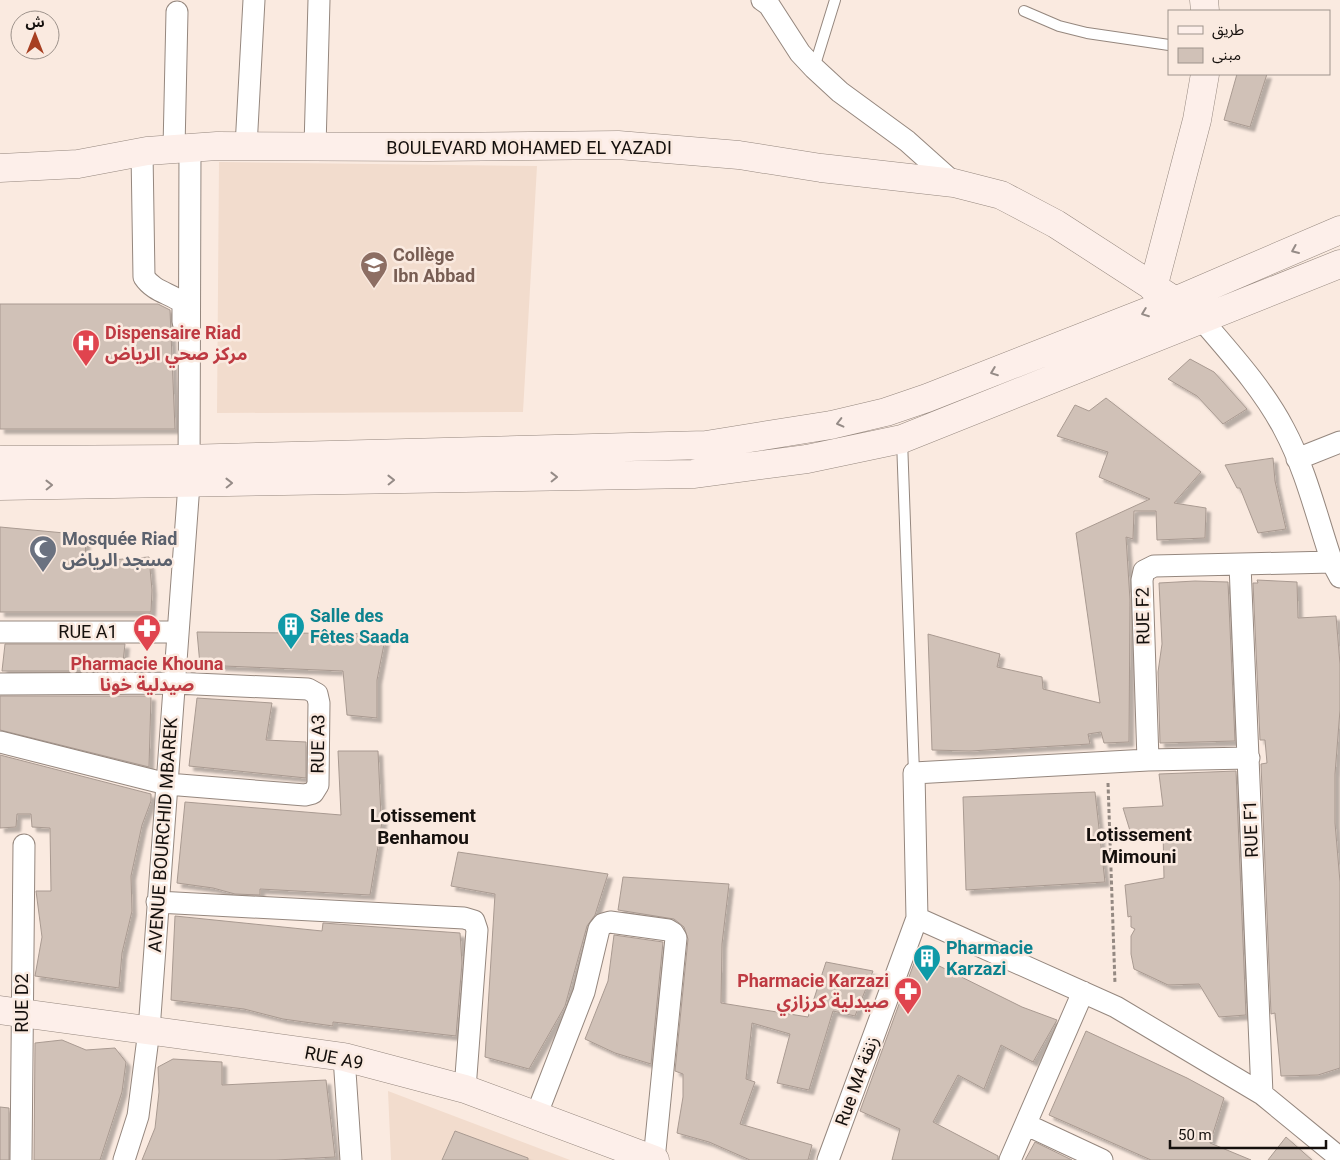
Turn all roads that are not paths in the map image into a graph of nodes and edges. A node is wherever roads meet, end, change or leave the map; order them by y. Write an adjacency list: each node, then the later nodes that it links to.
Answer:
1 (254, 0): 10 (street)
2 (319, 0): 11 (street)
3 (762, 0): 8 (street)
4 (835, 0): 8 (lane)
5 (1024, 11): 7 (lane)
6 (177, 12): 12 (street, AVENUE BOURCHID MBAREK)
7 (1168, 44)
8 (814, 68): 15 (street)
9 (1205, 75): 18 (main road)
10 (246, 147): 11 (main road, BOULEVARD MOHAMED EL YAZADI); 12 (main road, BOULEVARD MOHAMED EL YAZADI)
11 (315, 147): 15 (main road, BOULEVARD MOHAMED EL YAZADI)
12 (182, 148): 13 (main road, BOULEVARD MOHAMED EL YAZADI); 25 (street, AVENUE BOURCHID MBAREK)
13 (142, 152): 14 (main road, BOULEVARD MOHAMED EL YAZADI); 25 (street)
14 (0, 168)
15 (954, 183): 18 (main road, BOULEVARD MOHAMED EL YAZADI)
16 (1340, 230): 19 (main road, one-way to 19)
17 (1340, 264): 20 (main road)
18 (1153, 288): 19 (main road, BOULEVARD MOHAMED EL YAZADI)
19 (1177, 300): 20 (main road, BOULEVARD MOHAMED EL YAZADI); 25 (main road, one-way to 25)
20 (1202, 320): 21 (main road); 23 (street)
21 (902, 439): 25 (main road, one-way to 21); 36 (lane)
22 (1340, 442): 23 (street)
23 (1297, 459): 28 (street)
24 (0, 460): 25 (main road)
25 (187, 467): 26 (main road, one-way to 25); 30 (street, AVENUE BOURCHID MBAREK)
26 (0, 486)
27 (1240, 565): 28 (street, RUE F2); 34 (street, RUE F1); 35 (street, RUE F2)
28 (1336, 569)
29 (0, 632): 30 (street, RUE A1)
30 (177, 632): 31 (street, AVENUE BOURCHID MBAREK)
31 (174, 683): 32 (street, RUE A3); 37 (street, AVENUE BOURCHID MBAREK); 37 (street, RUE A3)
32 (0, 684)
33 (0, 742): 37 (street, RUE A3)
34 (1248, 758): 35 (street); 46 (street, RUE F1)
35 (1148, 760): 36 (street)
36 (914, 773): 40 (street)
37 (167, 784): 39 (street, AVENUE BOURCHID MBAREK)
38 (24, 845): 42 (street, RUE D2)
39 (157, 902): 43 (street, AVENUE BOURCHID MBAREK); 45 (street)
40 (917, 918): 41 (street); 54 (street, Rue M4 زنقة)
41 (1083, 992): 46 (street); 48 (street)
42 (11, 1012): 43 (main road, RUE A9); 50 (street, RUE D2)
43 (149, 1030): 44 (main road, RUE A9); 51 (street, AVENUE BOURCHID MBAREK)
44 (344, 1057): 45 (main road, RUE A9); 52 (street)
45 (464, 1090): 47 (main road, RUE A9)
46 (1262, 1094): 49 (street)
47 (536, 1116): 53 (main road, RUE A9); 53 (street)
48 (1026, 1125): 55 (street); 56 (street)
49 (1340, 1158)
50 (21, 1160)
51 (124, 1160)
52 (352, 1160)
53 (654, 1160)
54 (828, 1160)
55 (1010, 1160)
56 (1102, 1160)

